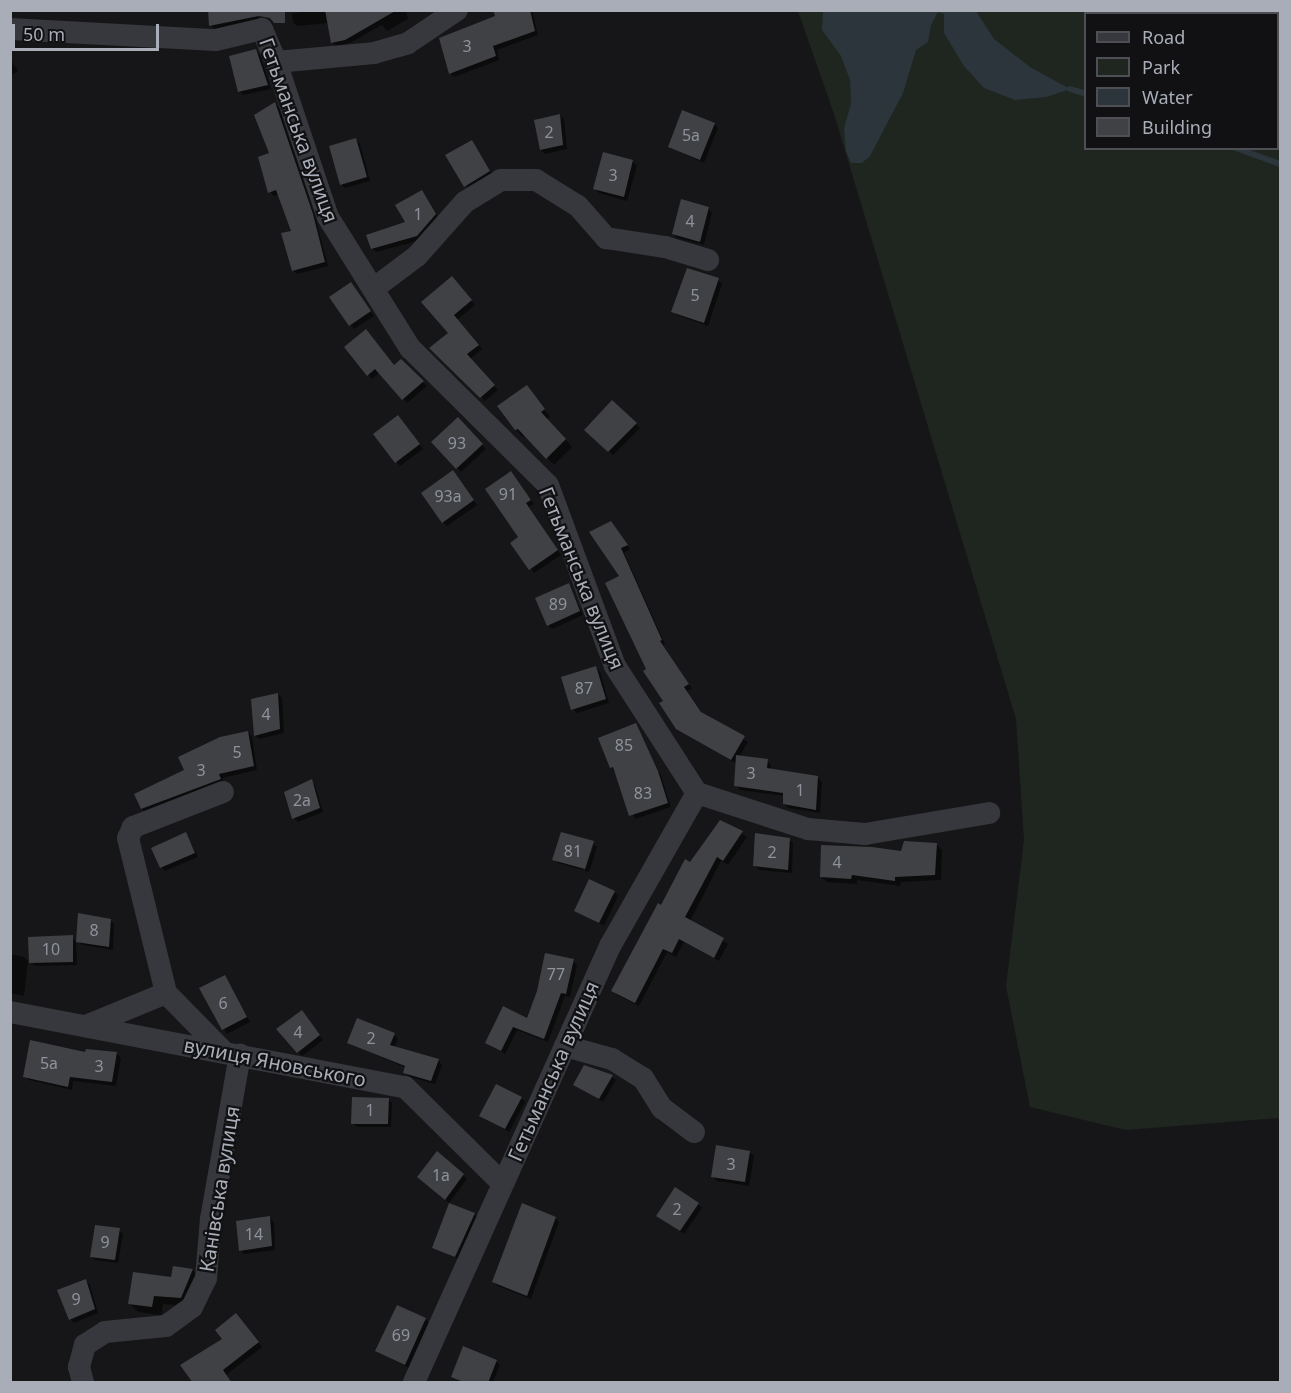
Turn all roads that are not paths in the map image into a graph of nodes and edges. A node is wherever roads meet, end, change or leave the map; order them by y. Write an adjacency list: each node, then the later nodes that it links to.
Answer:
1 (457, 10): 4 (street)
2 (261, 20): 3 (street, Гетьманська вулиця); 4 (street, Гетьманська вулиця)
3 (10, 29)
4 (276, 62): 6 (street, Гетьманська вулиця)
5 (708, 260): 6 (street)
6 (373, 289): 8 (street, Гетьманська вулиця)
7 (223, 792): 10 (street)
8 (697, 793): 9 (street); 13 (street, Гетьманська вулиця)
9 (989, 813)
10 (166, 993): 12 (street); 14 (street)
11 (10, 1012): 12 (street, вулиця Яновського)
12 (86, 1026): 14 (street, вулиця Яновського)
13 (565, 1046): 15 (street); 16 (street, Гетьманська вулиця)
14 (232, 1054): 16 (street, вулиця Яновського); 17 (street, Канівська вулиця)
15 (694, 1132)
16 (502, 1184): 18 (street, Гетьманська вулиця)
17 (83, 1383)
18 (414, 1383)

